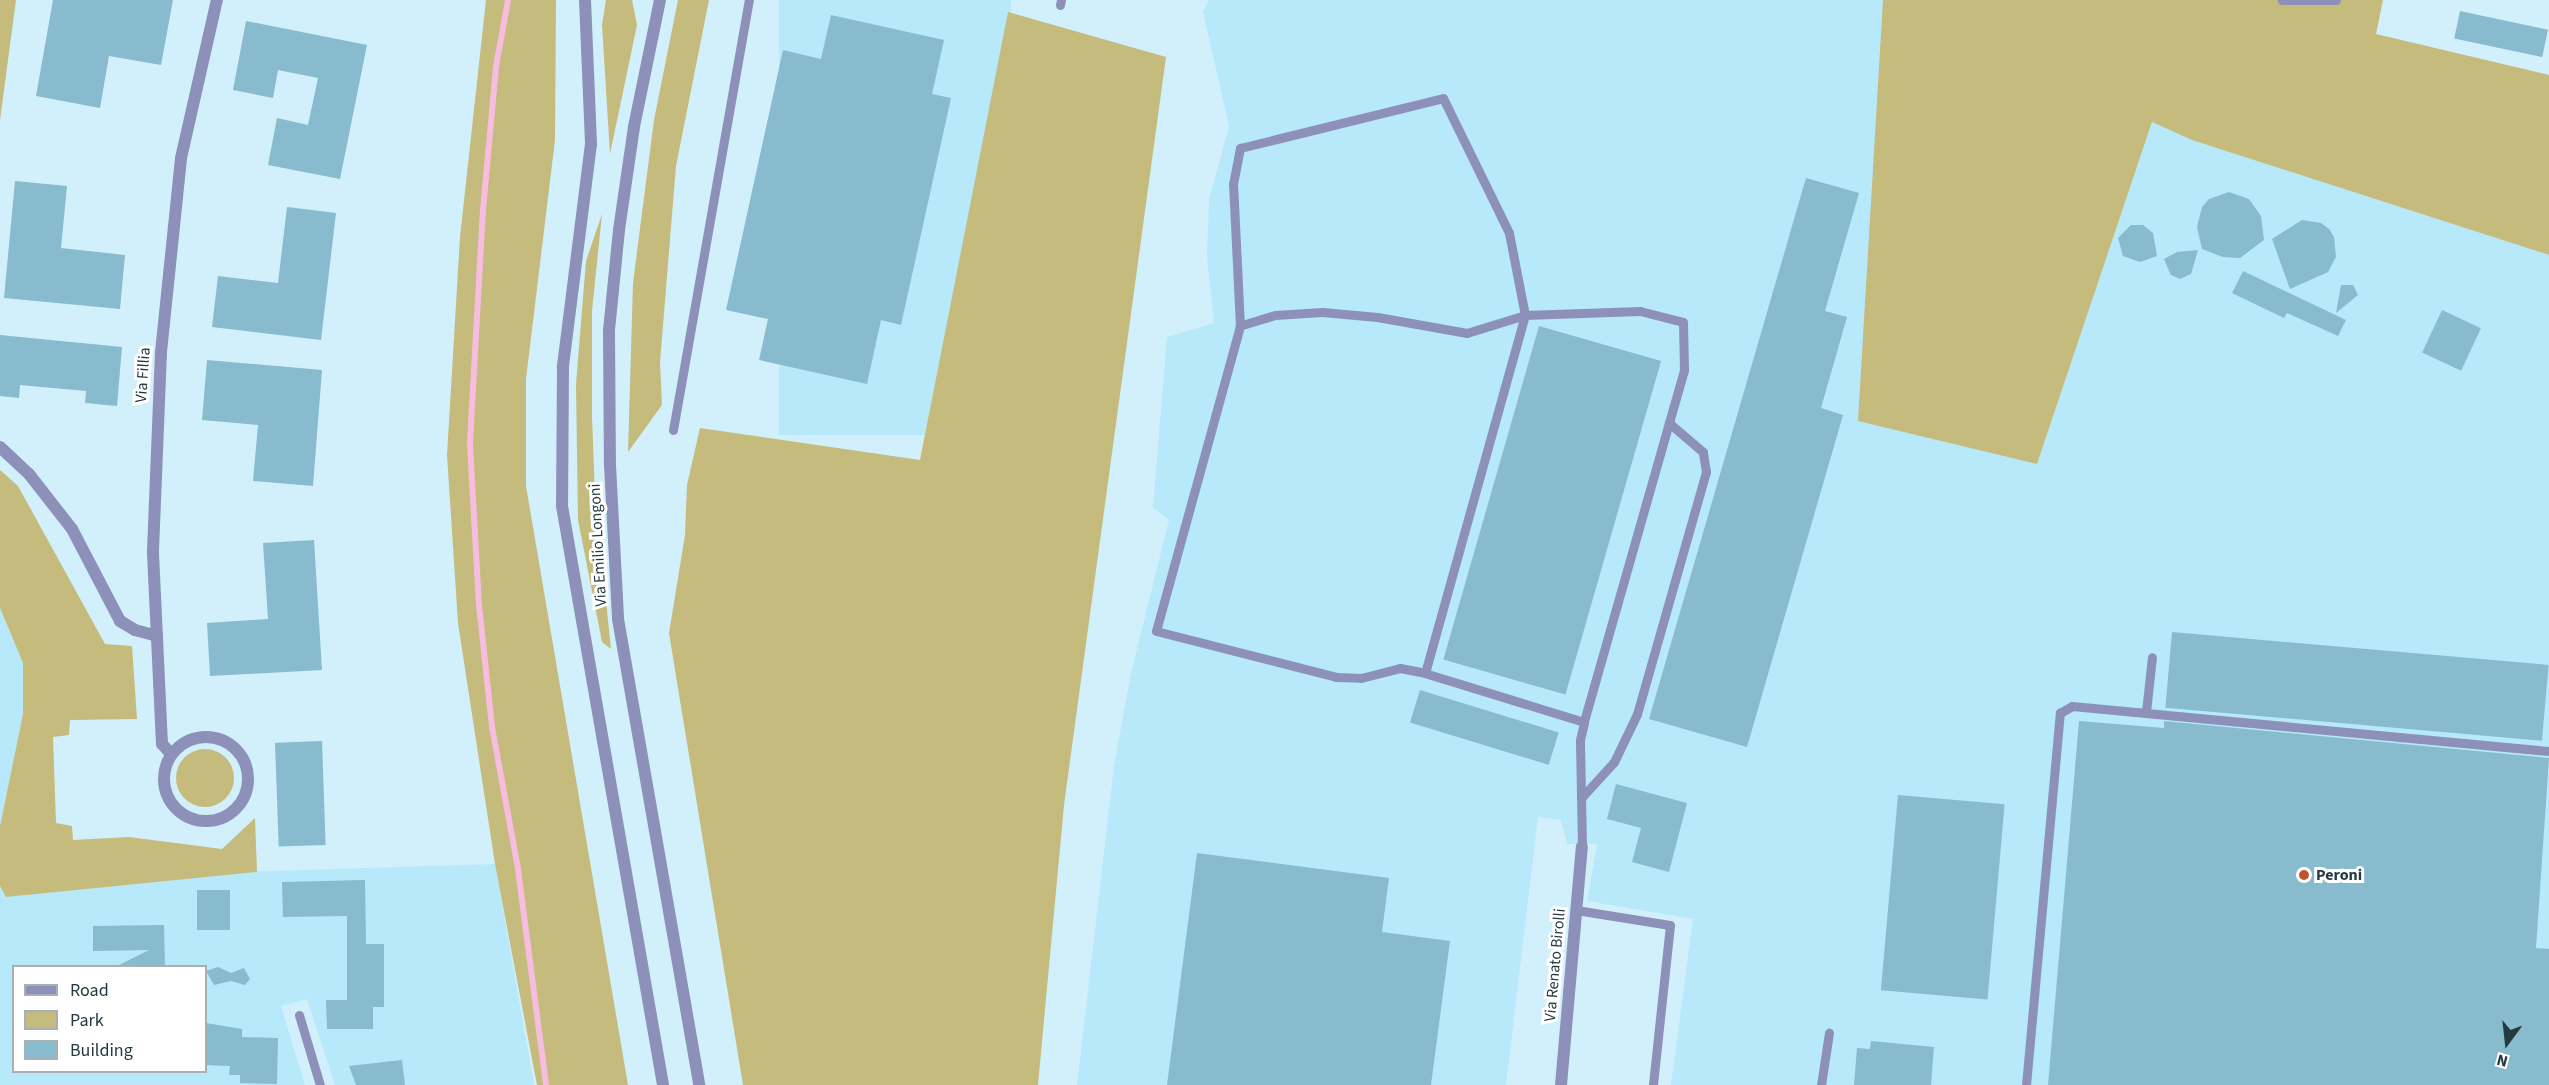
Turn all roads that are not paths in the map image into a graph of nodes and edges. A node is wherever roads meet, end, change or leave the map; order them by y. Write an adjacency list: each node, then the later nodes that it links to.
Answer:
1 (217, 0): 12 (street, Via Fillia)
2 (585, 0): 25 (street, Via Emilio Longoni)
3 (660, 0): 26 (street, Via Emilio Longoni)
4 (749, 0): 10 (lane)
5 (2282, 0): 6 (lane)
6 (2336, 0)
7 (1525, 315): 8 (lane); 8 (lane); 9 (lane); 14 (lane)
8 (1240, 326): 14 (lane)
9 (1669, 423): 16 (lane); 19 (lane)
10 (673, 430)
11 (0, 447): 12 (street)
12 (157, 636): 18 (street, Via Fillia)
13 (2152, 657): 15 (lane)
14 (1425, 673): 16 (lane)
15 (2146, 712): 17 (lane); 30 (lane)
16 (1584, 722): 19 (lane)
17 (2549, 751)
18 (171, 754): 18 (street)
19 (1582, 797): 20 (lane)
20 (1582, 847): 21 (street, Via Renato Birolli)
21 (1576, 910): 27 (street, Via Renato Birolli); 28 (lane)
22 (299, 1015): 24 (lane)
23 (1829, 1033): 29 (lane)
24 (320, 1085)
25 (663, 1085)
26 (699, 1085)
27 (1561, 1085)
28 (1653, 1085)
29 (1821, 1085)
30 (2026, 1085)

